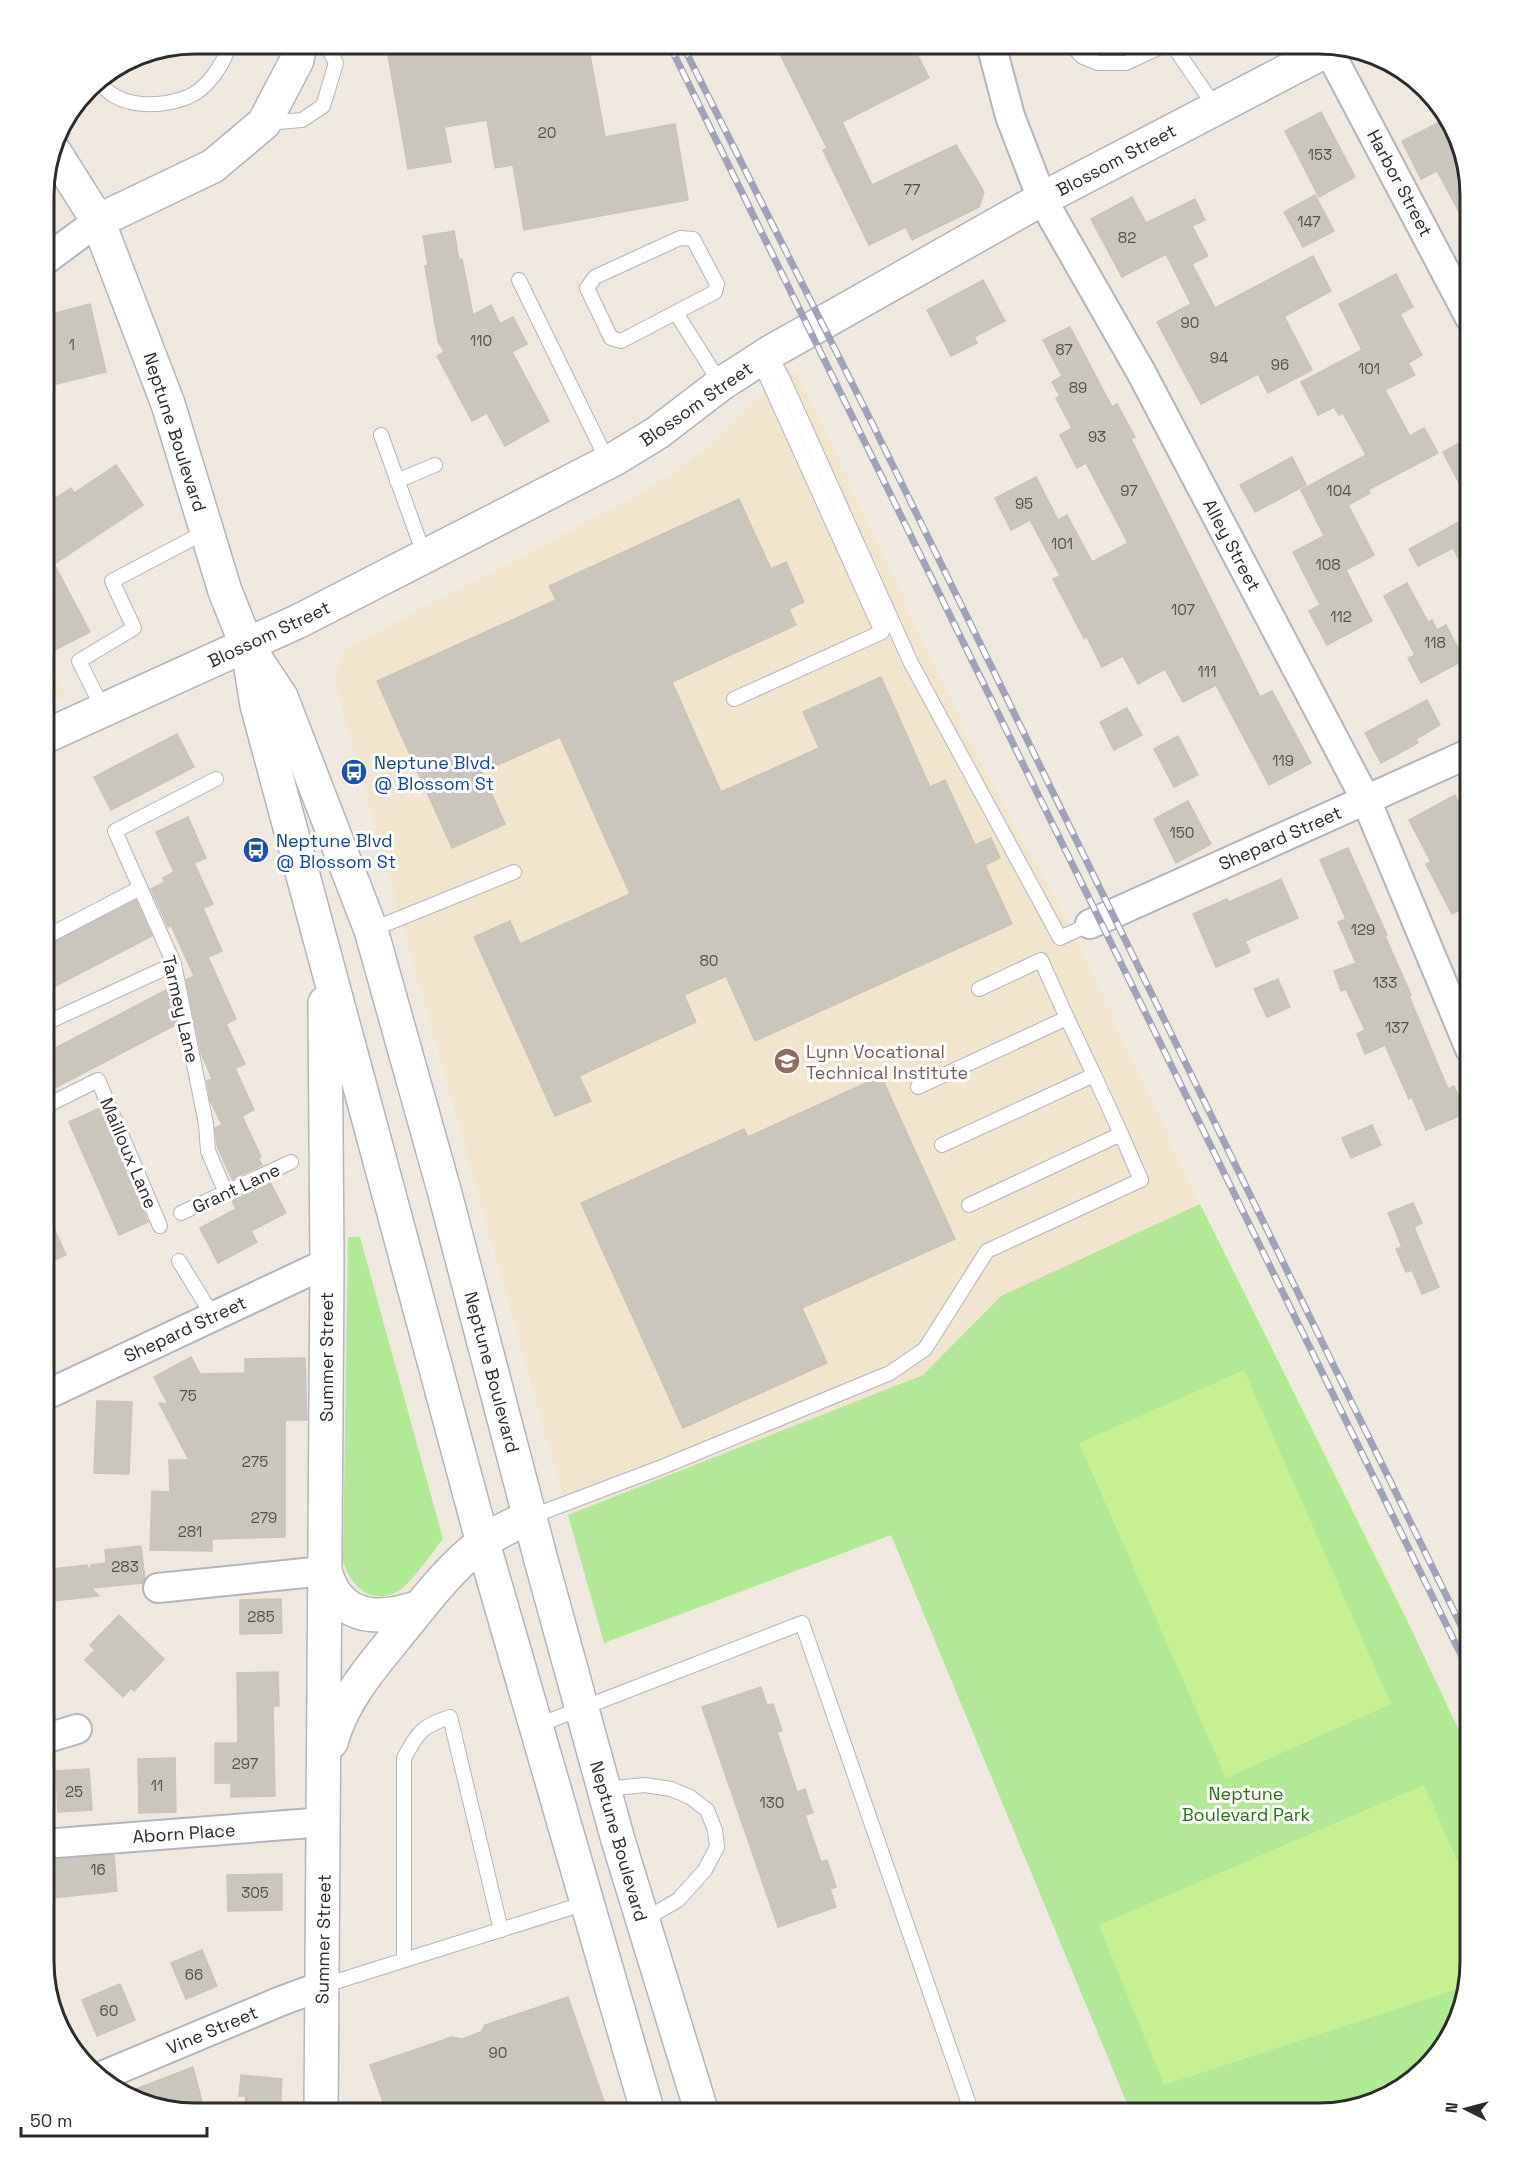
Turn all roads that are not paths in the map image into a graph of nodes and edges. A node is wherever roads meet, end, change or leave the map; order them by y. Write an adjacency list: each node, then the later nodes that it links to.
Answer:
1 (227, 54): 10 (lane)
2 (298, 54): 12 (main road)
3 (331, 54): 12 (lane)
4 (994, 54): 14 (street, Alley Street)
5 (1080, 54): 6 (lane)
6 (1145, 54)
7 (1179, 54): 11 (lane)
8 (1318, 54): 11 (main road, Blossom Street)
9 (1335, 55): 18 (street, Harbor Street)
10 (104, 88)
11 (1216, 108): 14 (main road, Blossom Street)
12 (264, 123): 15 (main road)
13 (59, 159): 15 (main road, Neptune Boulevard)
14 (1042, 199): 20 (main road, Blossom Street); 34 (street, Alley Street)
15 (98, 221): 16 (street); 26 (main road, Neptune Boulevard)
16 (54, 254)
17 (519, 279): 23 (lane)
18 (1460, 299)
19 (676, 313): 19 (lane); 21 (lane)
20 (764, 356): 21 (main road, Blossom Street); 29 (lane); 37 (lane)
21 (721, 384): 23 (main road, Blossom Street)
22 (381, 435): 25 (lane)
23 (608, 462): 27 (main road, Blossom Street)
24 (435, 465): 25 (lane)
25 (397, 481): 27 (lane)
26 (207, 531): 28 (main road, Neptune Boulevard); 30 (lane)
27 (425, 556): 28 (main road, Blossom Street)
28 (247, 646): 30 (main road, Blossom Street); 38 (main road, Neptune Boulevard); 40 (main road, Neptune Boulevard)
29 (734, 699)
30 (104, 709): 31 (main road, Blossom Street)
31 (54, 727)
32 (1460, 758): 34 (street, Shepard Street)
33 (216, 779): 36 (lane, Tarmey Lane)
34 (1366, 800): 37 (street, Shepard Street); 45 (street, Alley Street)
35 (514, 872): 38 (lane)
36 (140, 888): 39 (lane); 41 (lane, Tarmey Lane)
37 (1090, 924)
38 (371, 930): 60 (main road, Neptune Boulevard)
39 (54, 933)
40 (324, 950): 57 (main road, Summer Street); 61 (main road, Neptune Boulevard)
41 (174, 964): 44 (lane); 52 (lane, Tarmey Lane)
42 (979, 989): 43 (lane)
43 (1067, 1018): 46 (lane); 47 (lane)
44 (54, 1019)
45 (1460, 1024)
46 (1094, 1075): 49 (lane); 50 (lane)
47 (918, 1087)
48 (54, 1098): 55 (lane, Mailloux Lane)
49 (1120, 1134): 53 (lane); 60 (lane)
50 (942, 1145)
51 (291, 1162): 52 (lane, Grant Lane)
52 (226, 1193): 54 (lane, Grant Lane)
53 (969, 1205)
54 (181, 1213)
55 (160, 1226)
56 (179, 1261): 58 (lane)
57 (327, 1263): 58 (street, Shepard Street); 62 (main road, Summer Street)
58 (213, 1316): 59 (street, Shepard Street)
59 (54, 1391)
60 (530, 1517): 61 (main road, Summer Street); 65 (main road, Neptune Boulevard)
61 (483, 1542): 64 (main road, Summer Street); 66 (main road, Neptune Boulevard)
62 (324, 1571): 63 (street); 64 (main road); 69 (main road, Summer Street)
63 (158, 1588)
64 (420, 1607): 69 (main road, Summer Street)
65 (582, 1708): 66 (lane); 70 (main road, Neptune Boulevard); 82 (lane)
66 (536, 1726): 73 (main road, Neptune Boulevard)
67 (77, 1729): 68 (street)
68 (54, 1736)
69 (325, 1764): 71 (main road, Summer Street)
70 (605, 1790): 74 (main road, Neptune Boulevard); 74 (lane)
71 (324, 1822): 72 (street, Aborn Place); 77 (main road, Summer Street)
72 (54, 1843)
73 (586, 1903): 75 (lane); 80 (main road, Neptune Boulevard)
74 (642, 1921): 81 (main road, Neptune Boulevard)
75 (501, 1930): 76 (lane); 76 (lane)
76 (404, 1960): 77 (lane)
77 (322, 1986): 78 (street, Vine Street); 79 (main road, Summer Street)
78 (109, 2073)
79 (321, 2103)
80 (645, 2103)
81 (699, 2103)
82 (969, 2103)

